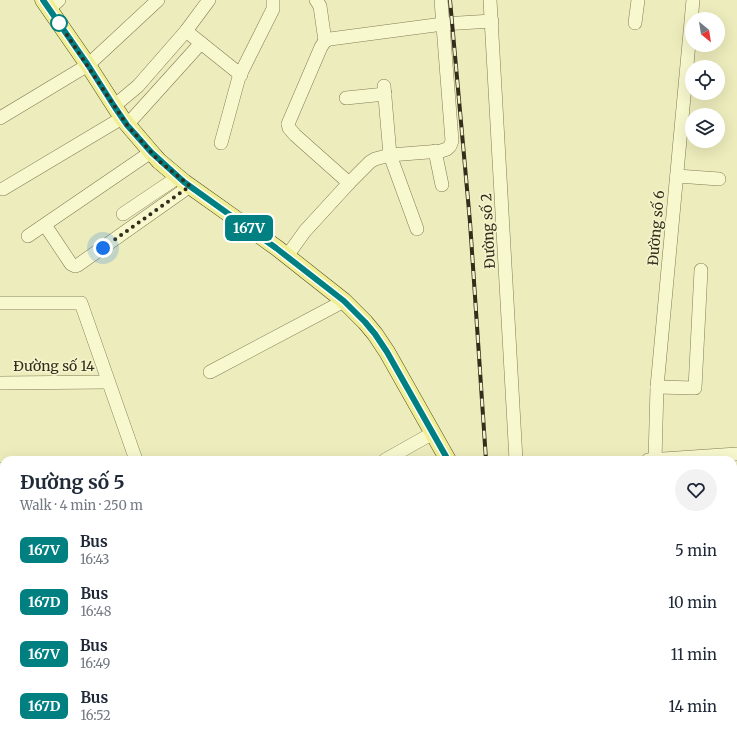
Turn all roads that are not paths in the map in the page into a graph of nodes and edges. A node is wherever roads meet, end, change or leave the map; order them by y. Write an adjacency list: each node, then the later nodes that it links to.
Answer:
1 (158, 0): 16 (street)
2 (209, 0): 13 (street)
3 (273, 0): 17 (street)
4 (316, 0): 14 (street)
5 (441, 0): 12 (street)
6 (490, 0): 10 (street, Đường số 2)
7 (638, 0): 11 (street)
8 (693, 0): 25 (street, Đường số 6)
9 (51, 3): 16 (main road)
10 (492, 21): 12 (street); 47 (street, Đường số 2)
11 (635, 23)
12 (443, 24): 14 (street); 22 (street)
13 (186, 31): 15 (street); 19 (street)
14 (325, 42): 28 (street)
15 (201, 43): 17 (street); 19 (street)
16 (88, 65): 19 (main road); 20 (street)
17 (241, 75): 21 (street)
18 (346, 98): 24 (street)
19 (121, 116): 23 (main road); 30 (street)
20 (0, 118)
21 (221, 143)
22 (434, 151): 24 (street); 29 (street)
23 (151, 152): 27 (main road); 32 (street)
24 (390, 155): 28 (street); 33 (street)
25 (677, 176): 26 (street); 42 (street, Đường số 6)
26 (719, 179)
27 (184, 182): 31 (street); 32 (street); 35 (main road)
28 (349, 183): 35 (street)
29 (442, 185)
30 (3, 189)
31 (123, 214)
32 (45, 225): 34 (street)
33 (417, 229)
34 (28, 236)
35 (287, 256): 37 (main road)
36 (700, 270): 42 (street)
37 (344, 301): 39 (street); 43 (main road)
38 (0, 303): 40 (street)
39 (210, 372)
40 (108, 382): 41 (street, Đường số 14); 44 (street)
41 (0, 383)
42 (657, 387): 48 (street, Đường số 6)
43 (433, 433): 45 (street); 46 (main road)
44 (135, 456)
45 (393, 456)
46 (446, 456)
47 (516, 456)
48 (655, 456)

